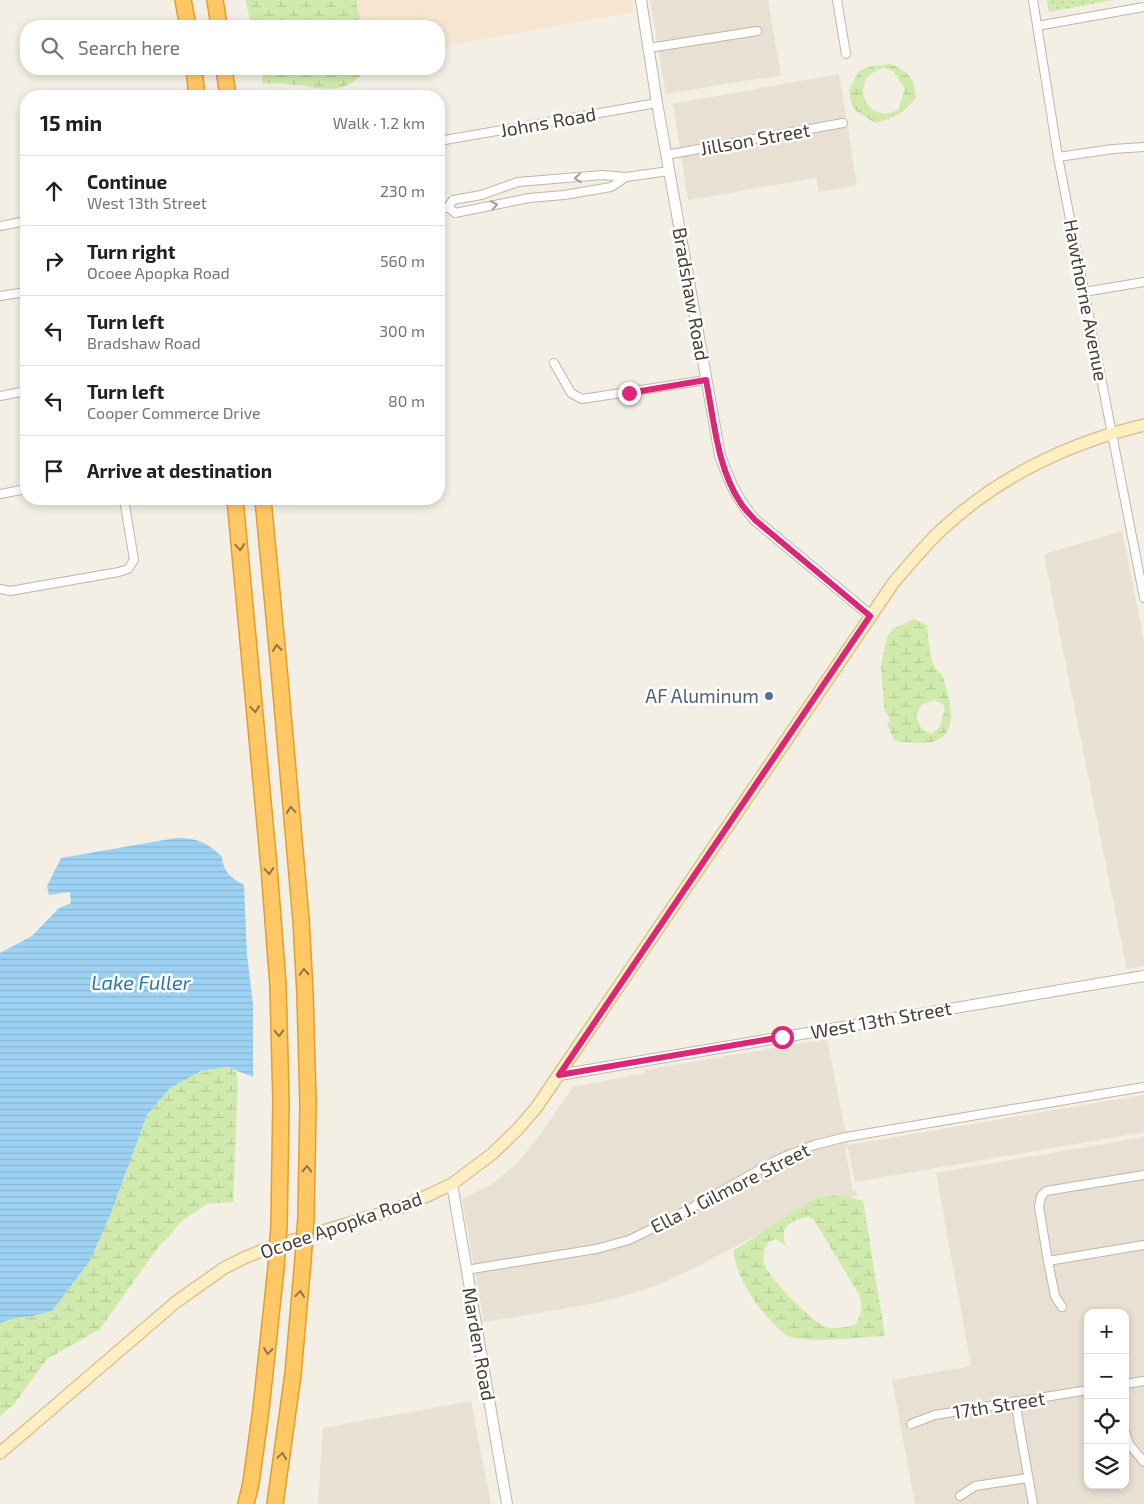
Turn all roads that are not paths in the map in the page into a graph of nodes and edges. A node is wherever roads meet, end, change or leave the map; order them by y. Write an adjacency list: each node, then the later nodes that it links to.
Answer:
1 (183, 0): 7 (highway)
2 (215, 0): 8 (highway)
3 (641, 0): 11 (street, Bradshaw Road)
4 (837, 0): 12 (street)
5 (1033, 0): 9 (street, Hawthorne Avenue)
6 (1144, 8): 9 (street)
7 (187, 20)
8 (218, 20)
9 (1037, 26): 22 (street, Hawthorne Avenue)
10 (757, 31): 11 (street)
11 (649, 48): 17 (street, Bradshaw Road)
12 (846, 54)
13 (195, 75): 15 (highway)
14 (225, 75): 16 (highway)
15 (196, 90)
16 (227, 90)
17 (657, 103): 19 (street, Johns Road); 21 (street, Bradshaw Road)
18 (844, 123): 21 (street, Jillson Street)
19 (445, 140)
20 (1144, 147): 22 (street)
21 (666, 155): 23 (street, Bradshaw Road)
22 (1058, 157): 30 (street, Hawthorne Avenue)
23 (669, 171): 24 (street); 34 (street, Bradshaw Road)
24 (626, 177): 25 (street, one-way to 25); 25 (street, one-way to 24)
25 (448, 207): 26 (street)
26 (445, 208)
27 (20, 222): 28 (street)
28 (0, 226)
29 (1144, 282): 30 (street)
30 (1084, 292): 38 (street, Hawthorne Avenue)
31 (20, 293): 32 (street)
32 (0, 296)
33 (554, 363): 34 (street)
34 (706, 380): 47 (street, Bradshaw Road)
35 (20, 392): 36 (street)
36 (0, 396)
37 (1144, 425): 38 (main road, Ocoee Apopka Road)
38 (1111, 433): 44 (street, Hawthorne Avenue); 47 (main road, Ocoee Apopka Road)
39 (20, 490): 40 (street)
40 (0, 494)
41 (125, 505): 45 (street)
42 (236, 505): 67 (highway, one-way to 67, bridge)
43 (263, 505): 68 (highway, one-way to 43, bridge)
44 (1140, 559): 46 (street, Hawthorne Avenue)
45 (0, 589)
46 (1144, 598)
47 (870, 616): 49 (main road, Ocoee Apopka Road)
48 (1144, 976): 49 (street, West 13th Street)
49 (559, 1075): 52 (main road, Ocoee Apopka Road)
50 (1144, 1087): 55 (street, Ella J. Gilmore Street)
51 (1144, 1175): 54 (street)
52 (452, 1184): 55 (street, Marden Road); 63 (main road, Ocoee Apopka Road)
53 (1144, 1245): 54 (street)
54 (1048, 1261): 56 (street)
55 (466, 1270): 69 (street, Marden Road)
56 (1062, 1307)
57 (1144, 1381): 58 (street)
58 (1129, 1383)
59 (1084, 1391): 60 (street, 17th Street)
60 (1016, 1402): 61 (street, 17th Street); 65 (street)
61 (910, 1424)
62 (1129, 1444): 64 (street)
63 (0, 1453)
64 (1144, 1462)
65 (1028, 1478): 66 (street); 70 (street)
66 (960, 1496)
67 (247, 1502)
68 (275, 1504)
69 (507, 1504)
70 (1033, 1504)

